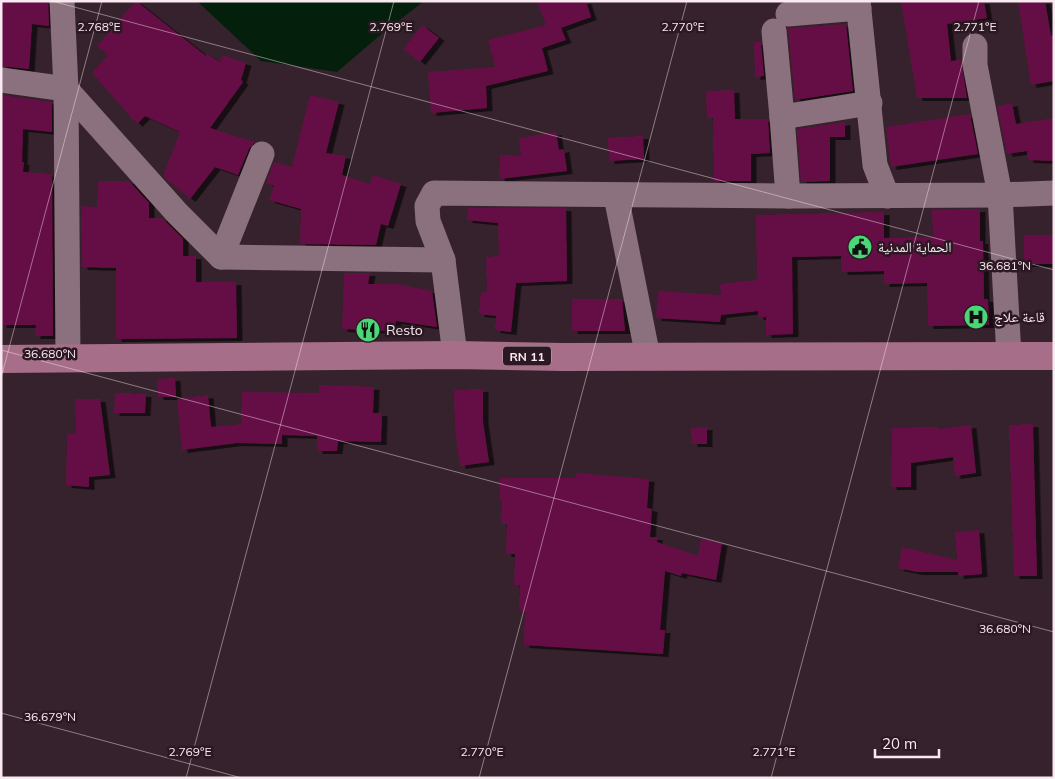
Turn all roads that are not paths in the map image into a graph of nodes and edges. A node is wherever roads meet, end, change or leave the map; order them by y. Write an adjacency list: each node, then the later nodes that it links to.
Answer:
1 (58, 2): 5 (street)
2 (859, 5): 6 (street); 7 (street)
3 (975, 46): 10 (street)
4 (1, 80): 5 (street)
5 (66, 89): 14 (street); 21 (street)
6 (870, 103): 7 (street); 13 (street)
7 (782, 117): 12 (street)
8 (262, 154): 14 (street)
9 (1054, 193): 10 (street)
10 (1000, 195): 13 (street); 17 (street)
11 (616, 196): 12 (street); 15 (street); 19 (street)
12 (788, 196): 13 (street)
13 (887, 196)
14 (221, 257): 15 (street)
15 (443, 260): 16 (street)
16 (455, 355): 19 (main road, RN 11); 21 (main road, RN 11)
17 (1009, 356): 18 (main road, RN 11); 19 (main road, RN 11)
18 (1054, 356)
19 (648, 357)
20 (1, 359): 21 (main road, RN 11)
21 (68, 359)

